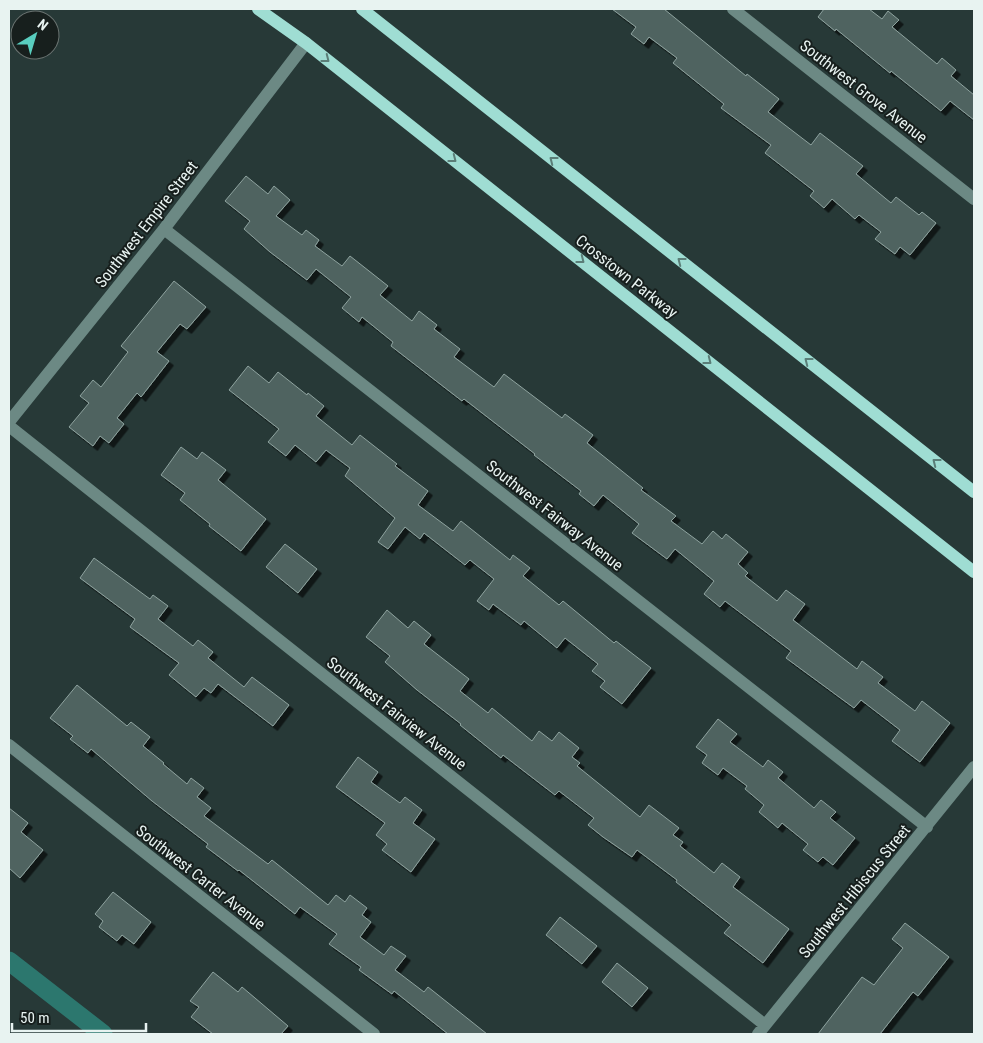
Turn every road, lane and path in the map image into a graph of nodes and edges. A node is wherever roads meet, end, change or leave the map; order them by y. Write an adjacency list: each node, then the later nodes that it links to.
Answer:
1 (258, 9): 4 (main road, Crosstown Parkway)
2 (362, 9): 8 (main road, one-way to 2)
3 (733, 9): 5 (street, Southwest Grove Avenue)
4 (306, 43): 6 (street, Southwest Empire Street); 9 (main road, Crosstown Parkway, one-way to 9)
5 (974, 199)
6 (164, 228): 7 (street, Southwest Empire Street); 12 (street, Southwest Fairway Avenue)
7 (9, 424): 13 (street, Southwest Fairview Avenue)
8 (974, 492)
9 (974, 572)
10 (9, 745): 14 (street, Southwest Carter Avenue)
11 (974, 767): 12 (street, Southwest Hibiscus Street)
12 (927, 827): 13 (street, Southwest Hibiscus Street)
13 (761, 1030)
14 (374, 1034)

